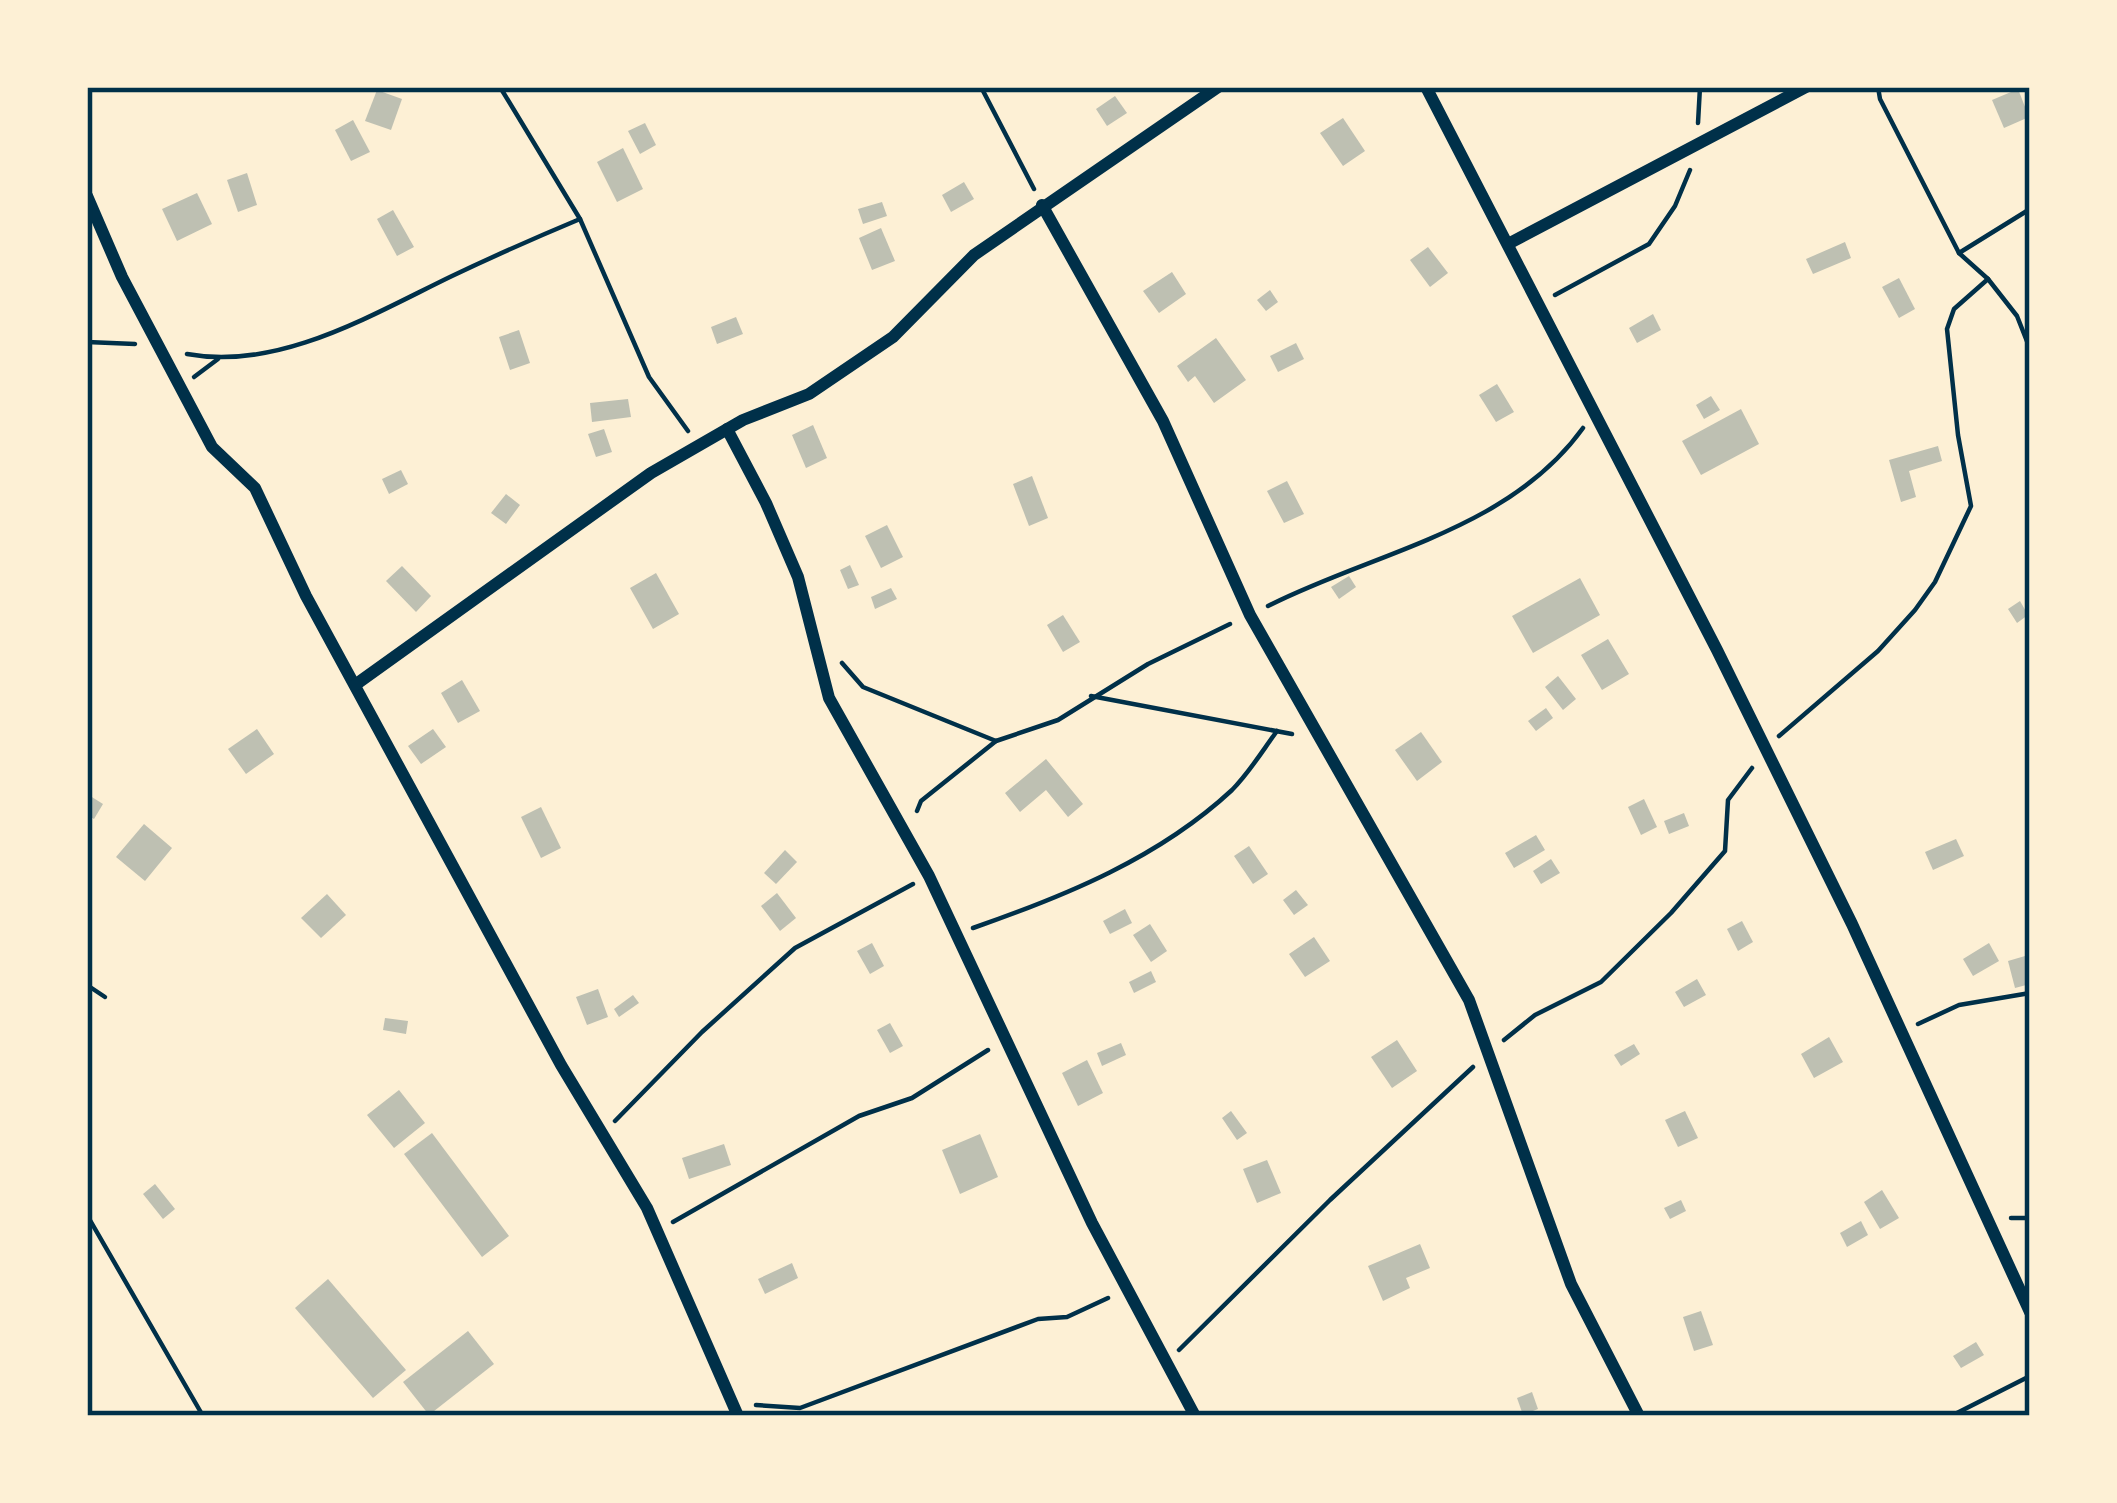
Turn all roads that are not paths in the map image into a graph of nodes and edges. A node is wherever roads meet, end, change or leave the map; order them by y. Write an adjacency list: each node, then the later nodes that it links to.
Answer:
1 (1218, 87): 5 (street)
2 (1426, 87): 6 (street)
3 (1806, 87): 6 (street)
4 (87, 196): 8 (street)
5 (1042, 205): 7 (street); 12 (street)
6 (1508, 244): 9 (street)
7 (727, 429): 8 (street); 11 (street)
8 (355, 685): 10 (street)
9 (2030, 1312)
10 (735, 1410)
11 (1195, 1416)
12 (1639, 1416)

